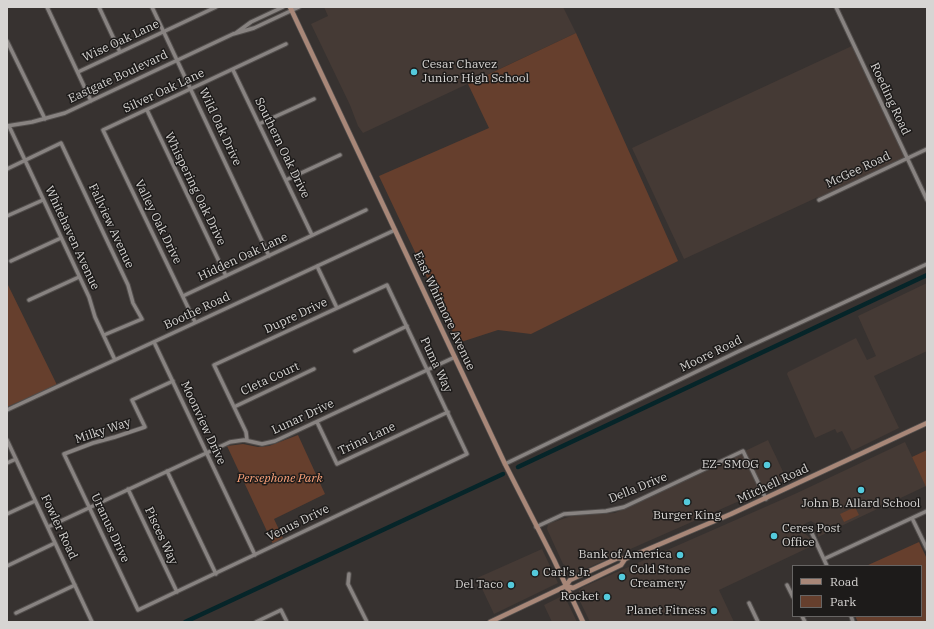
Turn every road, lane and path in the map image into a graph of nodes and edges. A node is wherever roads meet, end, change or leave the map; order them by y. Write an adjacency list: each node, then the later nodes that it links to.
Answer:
1 (47, 7): 16 (street)
2 (99, 7): 13 (street)
3 (152, 7): 9 (street, Wild Oak Drive)
4 (216, 7): 9 (street, Wise Oak Lane)
5 (284, 7): 10 (street, Eastgate Boulevard)
6 (299, 7): 8 (street, Eastgate Boulevard)
7 (836, 7): 27 (street, Roeding Road)
8 (291, 9): 10 (street, Eastgate Boulevard); 36 (main road, East Whitmore Avenue)
9 (164, 32): 13 (street, Wise Oak Lane); 14 (street, Wild Oak Drive)
10 (233, 34): 14 (street, Eastgate Boulevard)
11 (7, 41): 21 (street)
12 (286, 44): 15 (street, Silver Oak Lane)
13 (120, 52): 16 (street, Wise Oak Lane)
14 (177, 60): 17 (street, Wild Oak Drive); 19 (street, Eastgate Boulevard)
15 (233, 70): 17 (street, Silver Oak Lane); 22 (street, Southern Oak Drive)
16 (78, 72): 19 (street)
17 (191, 89): 20 (street, Silver Oak Lane); 39 (street, Wild Oak Drive)
18 (314, 99): 22 (street)
19 (90, 101): 21 (street, Eastgate Boulevard)
20 (147, 110): 24 (street, Silver Oak Lane); 43 (street, Whispering Oak Drive)
21 (45, 119): 23 (street, Eastgate Boulevard)
22 (259, 124): 30 (street, Southern Oak Drive)
23 (8, 126): 28 (street, Whitehaven Avenue)
24 (103, 130): 46 (street, Valley Oak Drive)
25 (927, 149): 27 (street, McGee Road)
26 (340, 155): 30 (street)
27 (907, 158): 32 (street, McGee Road); 33 (street, Roeding Road)
28 (25, 160): 29 (street); 31 (street, Whitehaven Avenue); 51 (street, Fallview Avenue)
29 (7, 169)
30 (286, 180): 37 (street, Southern Oak Drive)
31 (43, 200): 35 (street); 38 (street, Whitehaven Avenue)
32 (819, 200)
33 (927, 200)
34 (366, 210): 37 (street, Hidden Oak Lane)
35 (7, 216)
36 (395, 230): 42 (street, Boothe Road); 54 (main road, East Whitmore Avenue)
37 (312, 235): 39 (street, Hidden Oak Lane)
38 (61, 238): 40 (street); 44 (street, Whitehaven Avenue)
39 (269, 256): 43 (street, Hidden Oak Lane)
40 (11, 262)
41 (927, 264): 71 (street, Moore Road)
42 (317, 266): 48 (street); 49 (street, Boothe Road)
43 (226, 276): 46 (street, Hidden Oak Lane)
44 (79, 277): 47 (street); 51 (street, Whitehaven Avenue)
45 (387, 284): 48 (street, Dupre Drive); 50 (street, Puma Way)
46 (183, 296): 49 (street, Valley Oak Drive)
47 (29, 300)
48 (337, 308): 59 (street, Dupre Drive)
49 (195, 322): 52 (street, Boothe Road)
50 (407, 326): 53 (street); 57 (street, Puma Way)
51 (104, 336): 55 (street, Whitehaven Avenue)
52 (154, 342): 55 (street, Boothe Road); 58 (street, Moonview Drive)
53 (355, 351)
54 (455, 357): 57 (street, Lunar Drive); 71 (main road, East Whitmore Avenue)
55 (115, 360): 60 (street, Boothe Road)
56 (314, 370): 59 (street, Cleta Court)
57 (428, 370): 61 (street, Puma Way); 62 (street, Lunar Drive)
58 (173, 381): 66 (street, Moonview Drive); 67 (street, Milky Way)
59 (234, 407): 65 (street)
60 (7, 410)
61 (448, 412): 62 (street, Trina Lane); 68 (street, Puma Way)
62 (318, 422): 65 (street, Lunar Drive)
63 (927, 423): 74 (main road, Mitchell Road)
64 (7, 440): 69 (street, Fowler Road)
65 (247, 440): 66 (street, Lunar Drive)
66 (206, 452): 72 (street, Lunar Drive); 85 (street, Moonview Drive)
67 (64, 454): 76 (street, Uranus Drive)
68 (467, 454): 85 (street, Venus Drive)
69 (16, 459): 70 (street); 75 (street, Fowler Road)
70 (7, 463)
71 (505, 464): 81 (main road, East Whitmore Avenue)
72 (167, 471): 73 (street, Lunar Drive); 90 (street)
73 (128, 489): 76 (street, Lunar Drive); 95 (street, Pisces Way)
74 (766, 499): 81 (street, Della Drive); 87 (main road, Mitchell Road)
75 (35, 501): 78 (street); 80 (street, Fowler Road)
76 (89, 507): 80 (street, Lunar Drive); 98 (street, Uranus Drive)
77 (927, 511): 79 (street)
78 (7, 514)
79 (912, 518): 84 (street); 86 (street)
80 (48, 527): 83 (street, Fowler Road)
81 (536, 527): 94 (main road, East Whitmore Avenue)
82 (810, 529): 86 (street)
83 (55, 543): 89 (street); 92 (street, Fowler Road)
84 (927, 549)
85 (255, 555): 90 (street, Venus Drive)
86 (824, 559): 88 (street)
87 (625, 560): 94 (main road, Mitchell Road); 94 (main road, Mitchell Road)
88 (827, 565)
89 (7, 566)
90 (216, 574): 95 (street, Venus Drive)
91 (349, 574): 103 (street)
92 (75, 585): 99 (street); 100 (street, Fowler Road)
93 (788, 585): 96 (street)
94 (566, 586): 104 (main road, Mitchell Road); 105 (main road, East Whitmore Avenue)
95 (177, 592): 98 (street, Venus Drive)
96 (792, 595)
97 (749, 603): 106 (street)
98 (138, 610)
99 (16, 613)
100 (92, 622)
101 (256, 622): 102 (street)
102 (287, 622)
103 (366, 622)
104 (490, 622)
105 (583, 622)
106 (758, 622)

